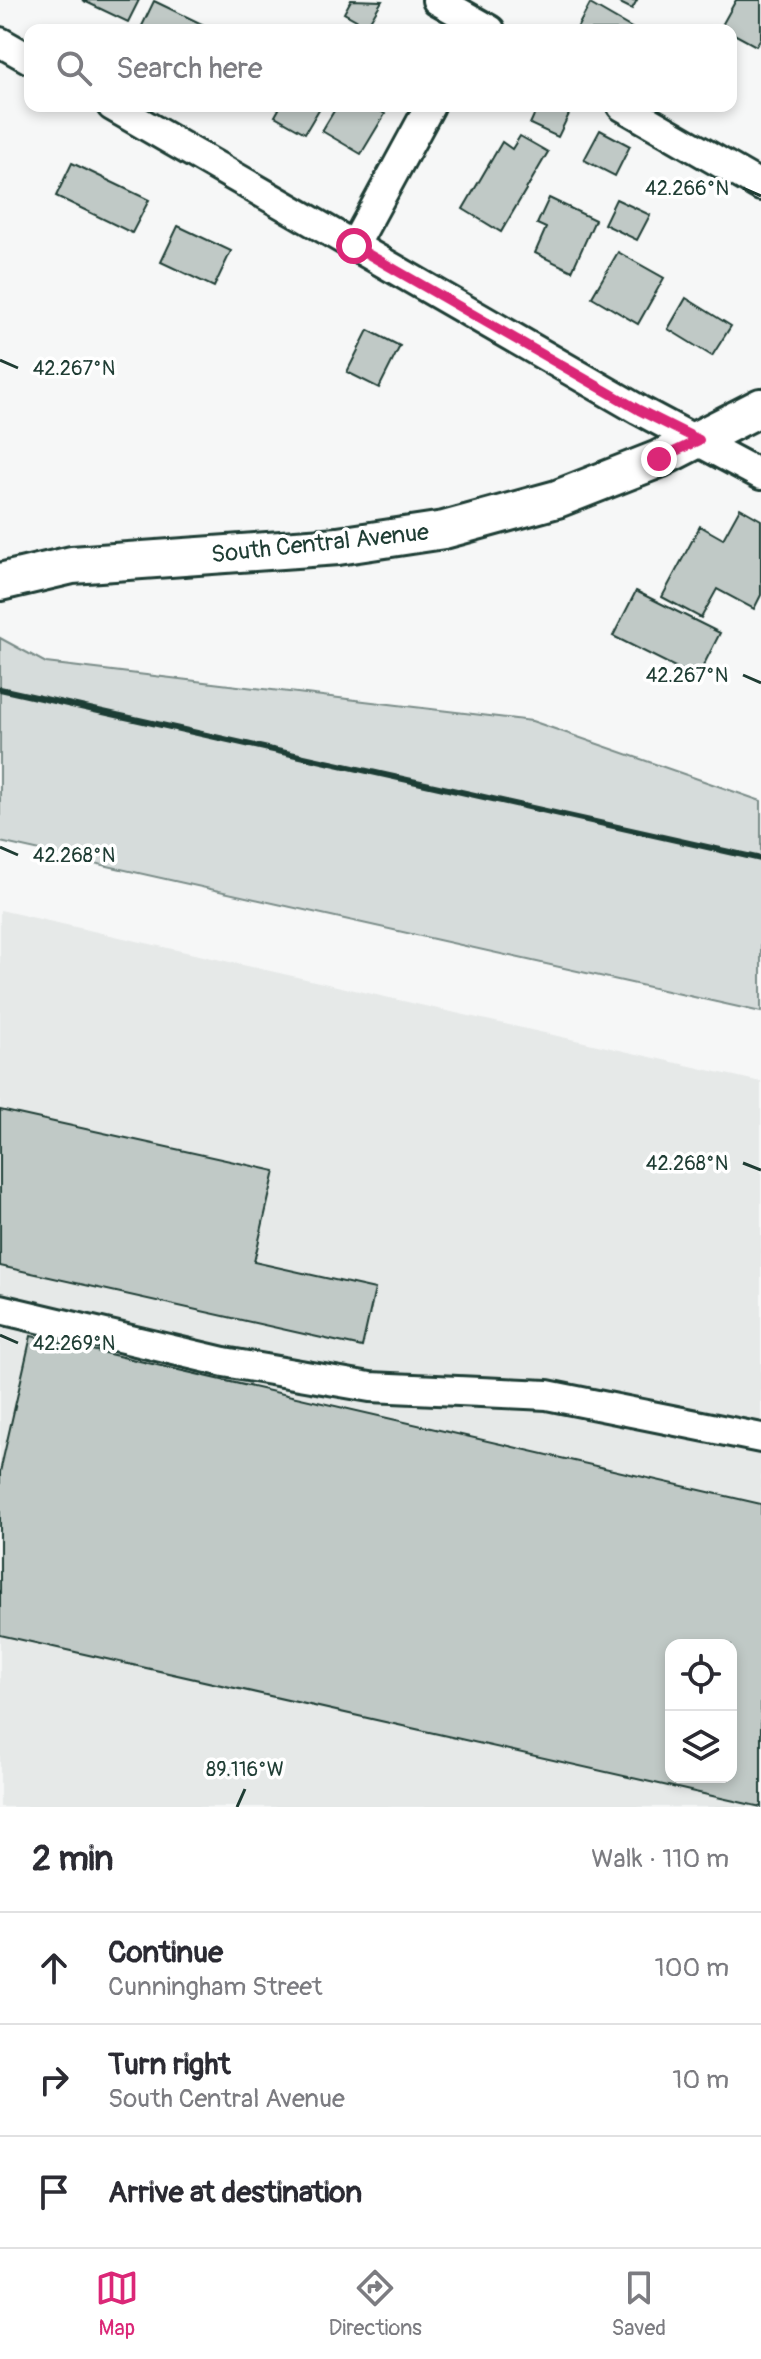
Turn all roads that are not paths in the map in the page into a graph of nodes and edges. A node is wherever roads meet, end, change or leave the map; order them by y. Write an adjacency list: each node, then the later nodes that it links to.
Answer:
1 (437, 0): 2 (street)
2 (481, 20)
3 (0, 42): 4 (street)
4 (24, 56)
5 (122, 112): 9 (street)
6 (427, 112): 9 (street)
7 (632, 112): 8 (street)
8 (761, 186)
9 (354, 246): 11 (street)
10 (761, 407): 11 (main road, South Central Avenue)
11 (699, 440): 12 (street); 13 (main road, South Central Avenue)
12 (761, 475)
13 (0, 582)
14 (0, 1309): 15 (street)
15 (761, 1438)

